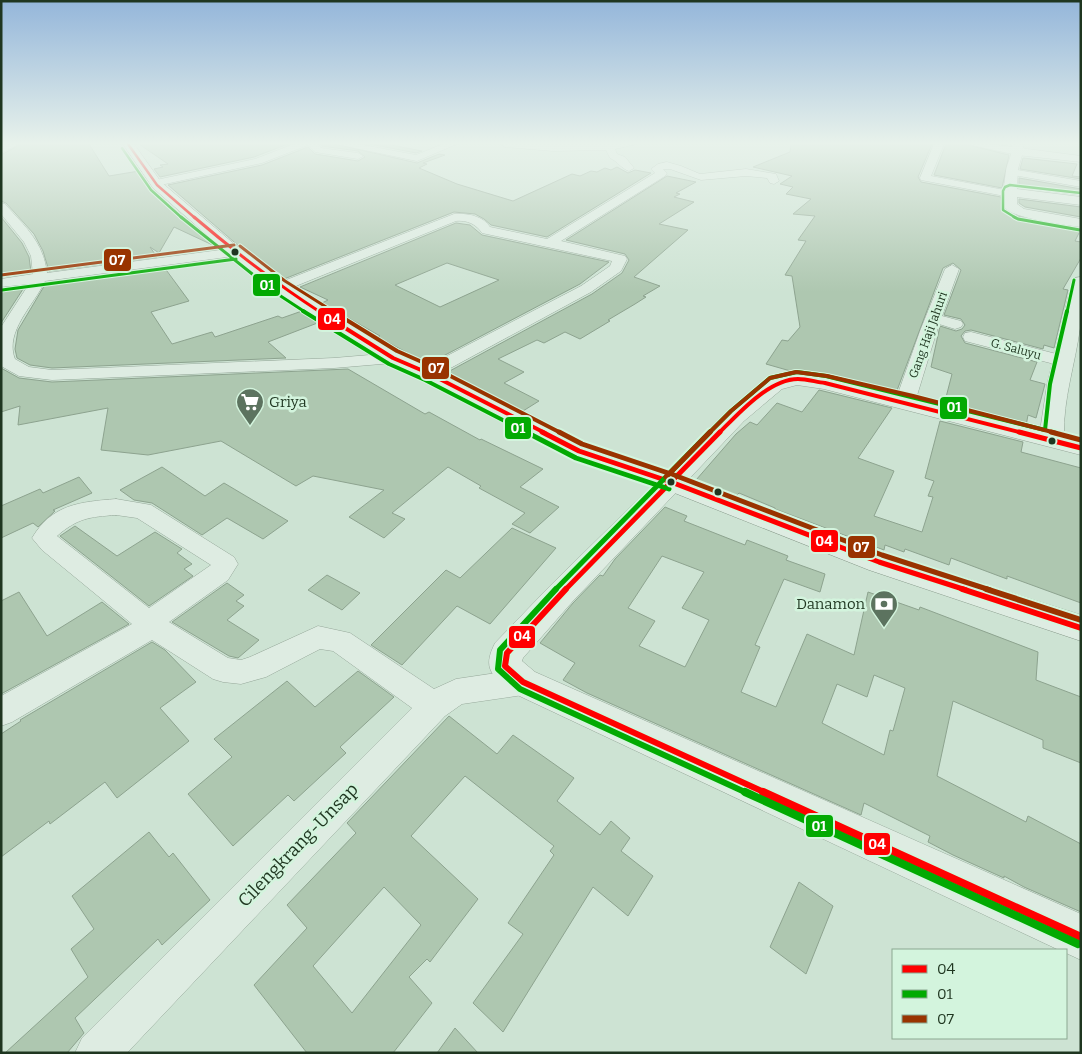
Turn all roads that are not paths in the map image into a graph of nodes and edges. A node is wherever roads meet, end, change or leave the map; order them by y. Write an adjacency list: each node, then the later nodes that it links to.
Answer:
1 (168, 193): 11 (street)
2 (630, 193): 10 (street)
3 (1010, 193): 7 (street)
4 (1012, 193): 5 (street)
5 (1081, 201)
6 (1, 206): 8 (street)
7 (1081, 223)
8 (18, 226): 9 (street); 13 (street)
9 (1, 229)
10 (550, 242): 15 (street); 22 (street)
11 (235, 252): 13 (street); 15 (street)
12 (952, 269): 17 (street, Gang Haji Jahuri)
13 (40, 277): 14 (street); 20 (street)
14 (1, 283)
15 (281, 287): 20 (street)
16 (1079, 295): 21 (street)
17 (933, 318): 18 (street); 23 (street, Gang Haji Jahuri)
18 (955, 324)
19 (971, 337): 21 (street, G. Saluyu)
20 (393, 358): 22 (street)
21 (1062, 361): 24 (street)
22 (428, 373): 26 (street)
23 (905, 402): 24 (street); 26 (street)
24 (1052, 440): 25 (street)
25 (1081, 448)
26 (671, 482): 28 (street); 29 (street)
27 (151, 624): 27 (street); 30 (street); 31 (street)
28 (1081, 628)
29 (523, 682): 30 (street, Cilengkrang-Unsap); 32 (street)
30 (434, 706): 33 (street, Cilengkrang-Unsap)
31 (1, 712)
32 (1081, 937)
33 (97, 1053)

